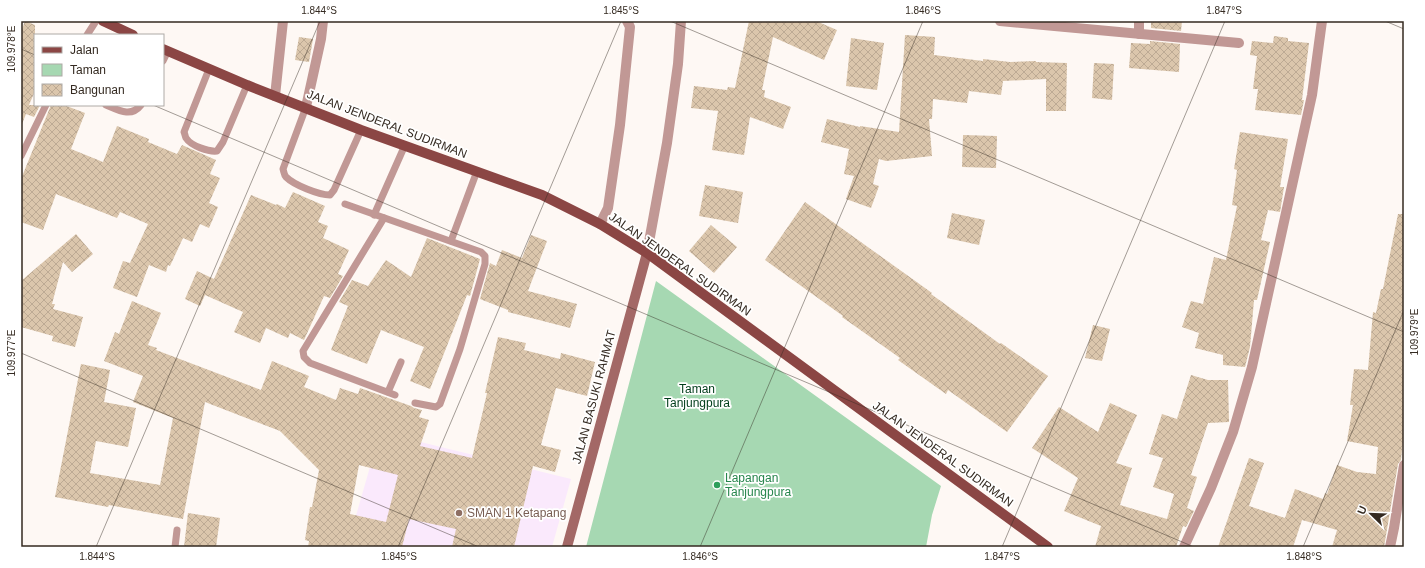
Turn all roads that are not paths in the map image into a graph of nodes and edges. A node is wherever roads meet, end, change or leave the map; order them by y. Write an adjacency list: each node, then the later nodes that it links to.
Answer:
1 (96, 21): 11 (lane)
2 (103, 21): 12 (main road)
3 (283, 21): 18 (street)
4 (323, 21): 22 (street)
5 (627, 21): 30 (street)
6 (682, 21): 32 (street)
7 (1000, 21): 10 (street)
8 (1139, 21): 13 (street)
9 (1322, 21): 40 (street)
10 (1087, 25): 13 (street)
11 (88, 34)
12 (131, 34)
13 (1139, 34): 14 (street)
14 (1238, 43)
15 (166, 50): 16 (main road, JALAN JENDERAL SUDIRMAN)
16 (209, 69): 17 (main road, JALAN JENDERAL SUDIRMAN); 17 (lane)
17 (247, 85): 18 (main road, JALAN JENDERAL SUDIRMAN)
18 (275, 96): 22 (main road, JALAN JENDERAL SUDIRMAN)
19 (46, 106): 25 (lane)
20 (108, 106): 21 (lane)
21 (140, 106)
22 (306, 107): 23 (main road, JALAN JENDERAL SUDIRMAN); 23 (lane)
23 (361, 130): 24 (main road, JALAN JENDERAL SUDIRMAN)
24 (405, 145): 26 (main road, JALAN JENDERAL SUDIRMAN); 28 (lane)
25 (21, 156)
26 (477, 171): 30 (main road, JALAN JENDERAL SUDIRMAN); 31 (lane)
27 (345, 204): 28 (lane)
28 (374, 215): 29 (lane)
29 (384, 218): 31 (lane); 33 (lane)
30 (600, 224): 32 (main road, JALAN JENDERAL SUDIRMAN)
31 (451, 241): 34 (lane)
32 (646, 253): 38 (street, JALAN BASUKI RAHMAT); 39 (main road, JALAN JENDERAL SUDIRMAN)
33 (401, 362)
34 (415, 403)
35 (1404, 465): 41 (street)
36 (177, 530): 37 (lane)
37 (175, 547)
38 (567, 547)
39 (1048, 547)
40 (1184, 547)
41 (1390, 547)

